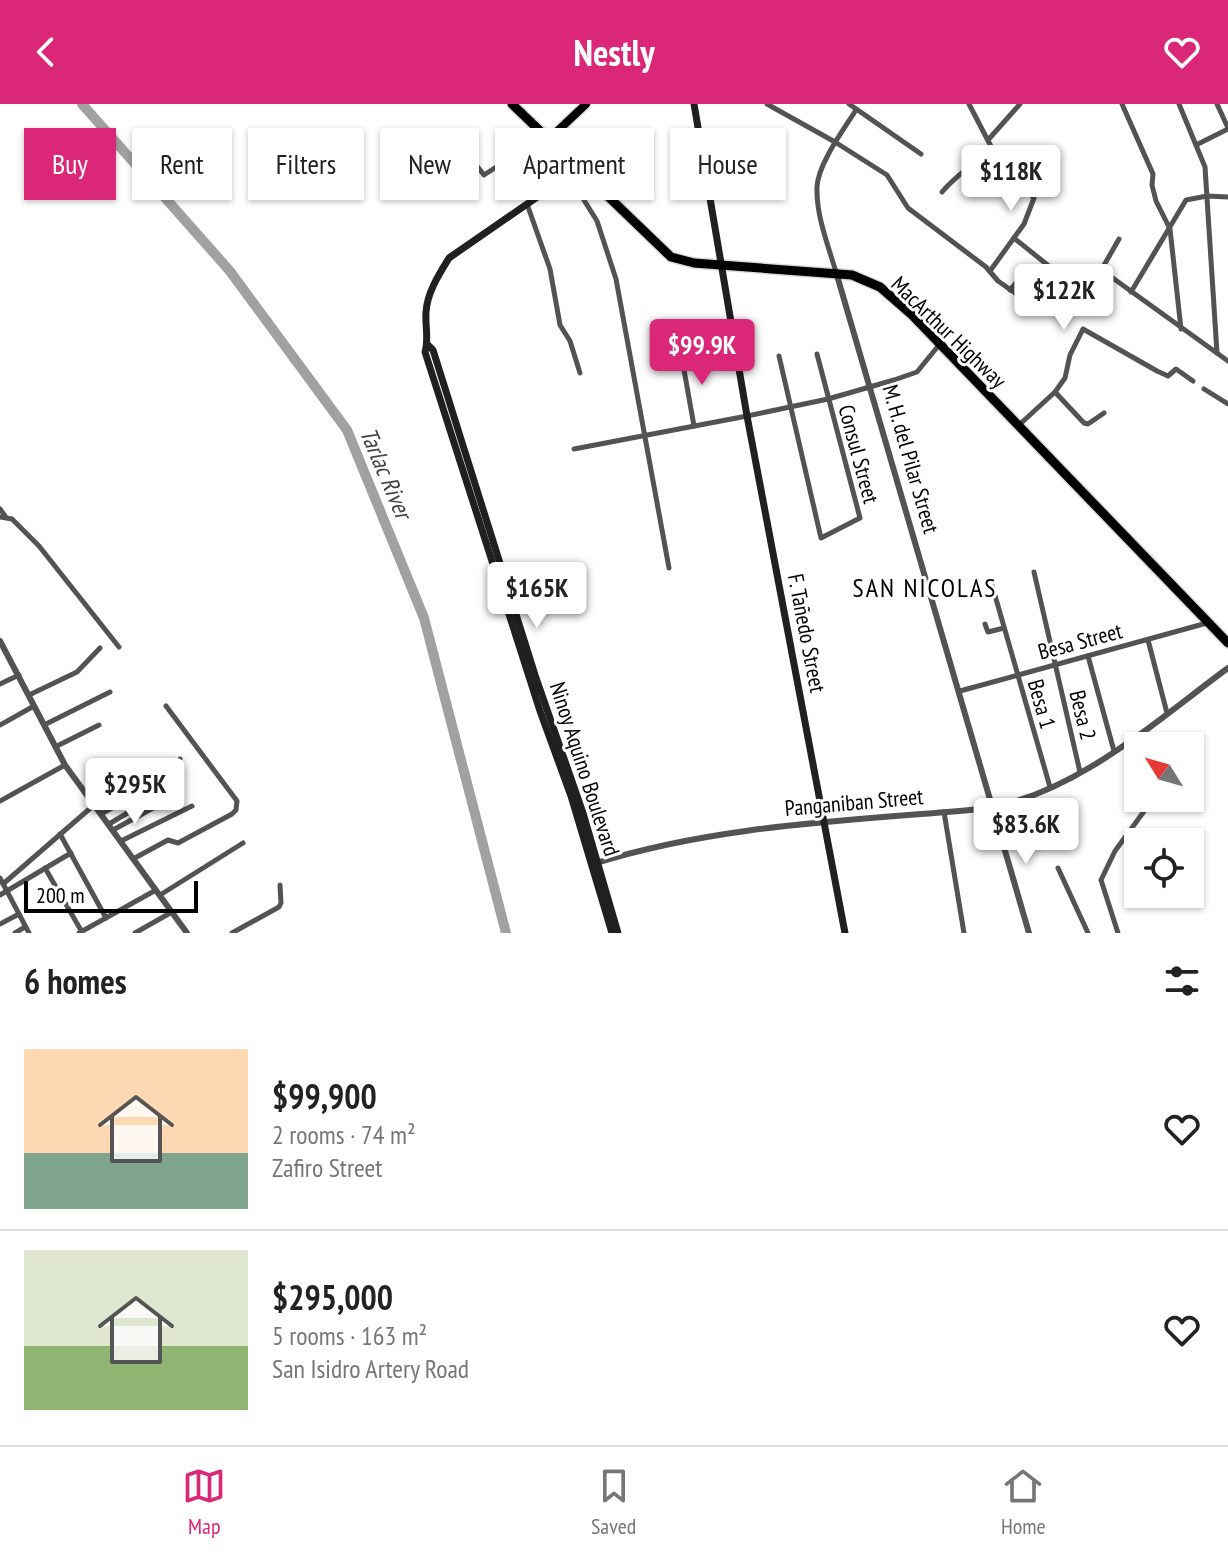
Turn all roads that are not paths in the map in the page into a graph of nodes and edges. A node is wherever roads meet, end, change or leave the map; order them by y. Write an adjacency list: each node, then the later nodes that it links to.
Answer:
1 (512, 104): 11 (highway, MacArthur Highway)
2 (586, 104): 12 (main road)
3 (694, 104): 31 (main road, F. Tañedo Street)
4 (767, 104): 15 (street)
5 (969, 104): 14 (street)
6 (1122, 104): 28 (street)
7 (1179, 104): 16 (street)
8 (1217, 104): 13 (street)
9 (1017, 105): 14 (street)
10 (854, 107): 15 (street); 18 (street)
11 (536, 128)
12 (561, 128)
13 (1228, 129): 16 (street)
14 (988, 140): 17 (street)
15 (835, 142): 32 (street); 33 (street)
16 (1196, 145): 23 (street)
17 (992, 149): 21 (street); 22 (street)
18 (921, 154)
19 (479, 169): 27 (street)
20 (1052, 170): 21 (street)
21 (1016, 178): 29 (street)
22 (942, 192)
23 (1207, 196): 24 (street); 28 (street); 42 (street)
24 (1228, 197)
25 (586, 200): 58 (street)
26 (612, 200): 31 (highway, MacArthur Highway)
27 (530, 201): 46 (street); 111 (main road, Ninoy Aquino Boulevard)
28 (1170, 229): 36 (street); 39 (street)
29 (1014, 238): 32 (street); 34 (street)
30 (1119, 239): 36 (street)
31 (722, 264): 33 (highway, MacArthur Highway); 55 (main road, F. Tañedo Street)
32 (990, 271): 35 (street)
33 (836, 272): 40 (highway, MacArthur Highway); 48 (street, M. H. del Pilar Street)
34 (1050, 281)
35 (1010, 290): 37 (street); 38 (street)
36 (1131, 292): 39 (street)
37 (1034, 296)
38 (1038, 309)
39 (1181, 329): 42 (street)
40 (940, 345): 48 (street); 57 (highway, MacArthur Highway)
41 (681, 353): 56 (street)
42 (1217, 353): 45 (street)
43 (817, 354): 51 (street, Consul Street)
44 (779, 356): 53 (street)
45 (1228, 361)
46 (580, 373)
47 (1193, 381): 50 (street)
48 (871, 386): 51 (street); 79 (street, M. H. del Pilar Street)
49 (1204, 389): 52 (street)
50 (1055, 392): 54 (street); 57 (street)
51 (828, 399): 53 (street); 53 (street, Consul Street)
52 (1228, 404)
53 (790, 407): 55 (street)
54 (1104, 413)
55 (747, 416): 56 (street); 104 (main road, F. Tañedo Street)
56 (694, 426): 58 (street)
57 (1018, 426): 65 (highway, MacArthur Highway)
58 (645, 435): 59 (street); 62 (street)
59 (574, 449)
60 (0, 509): 61 (street)
61 (3, 516): 71 (street)
62 (669, 568)
63 (1034, 572): 74 (street, Besa 2)
64 (992, 585): 67 (street, Besa 1)
65 (1208, 623): 68 (street, Besa Street); 70 (highway, MacArthur Highway)
66 (985, 624): 67 (street)
67 (1004, 628): 77 (street, Besa 1)
68 (1148, 640): 73 (street, Besa Street); 84 (street)
69 (0, 641): 76 (street)
70 (1228, 643)
71 (119, 647)
72 (100, 648): 81 (street)
73 (1088, 656): 74 (street, Besa Street); 89 (street)
74 (1053, 664): 77 (street, Besa Street); 93 (street, Besa 2)
75 (1228, 668): 84 (street, Panganiban Street)
76 (19, 675): 78 (street); 81 (street)
77 (1017, 675): 79 (street, Besa Street); 94 (street, Besa 1)
78 (0, 684)
79 (960, 691): 100 (street, M. H. del Pilar Street)
80 (110, 692): 86 (street)
81 (29, 695): 82 (street)
82 (34, 706): 85 (street); 86 (street)
83 (166, 706): 110 (street)
84 (1167, 713): 89 (street, Panganiban Street)
85 (0, 725)
86 (44, 725): 88 (street)
87 (99, 725): 88 (street)
88 (54, 747): 91 (street)
89 (1114, 751): 93 (street, Panganiban Street)
90 (180, 759): 103 (street)
91 (65, 765): 96 (street); 98 (street)
92 (155, 766): 98 (street)
93 (1080, 772): 94 (street, Panganiban Street)
94 (1050, 787): 100 (street, Panganiban Street)
95 (175, 796): 105 (street)
96 (0, 801)
97 (146, 802): 105 (street)
98 (93, 804): 103 (street); 106 (street)
99 (192, 806): 107 (street)
100 (993, 808): 101 (street, Panganiban Street); 132 (street, M. H. del Pilar Street)
101 (944, 812): 104 (street, Panganiban Street); 131 (street)
102 (1144, 812): 134 (street)
103 (101, 814): 105 (street)
104 (826, 820): 111 (street, Panganiban Street); 130 (main road, F. Tañedo Street)
105 (111, 827): 107 (street)
106 (60, 834): 109 (street); 114 (street)
107 (121, 841): 110 (street)
108 (243, 843): 117 (street)
109 (71, 853): 112 (street); 121 (street)
110 (133, 859): 117 (street)
111 (594, 864): 129 (main road, Ninoy Aquino Boulevard)
112 (45, 868): 116 (street); 124 (street)
113 (1058, 868): 133 (street)
114 (1, 881): 116 (street)
115 (280, 885): 128 (street)
116 (7, 891): 118 (street); 120 (street)
117 (158, 892): 119 (street); 121 (street)
118 (0, 895)
119 (172, 912): 126 (street); 127 (street)
120 (19, 914): 122 (street); 123 (street)
121 (106, 918): 124 (street)
122 (0, 924)
123 (27, 930): 125 (street)
124 (80, 932)
125 (15, 933)
126 (135, 933)
127 (187, 933)
128 (232, 933)
129 (615, 933)
130 (845, 933)
131 (964, 933)
132 (1029, 933)
133 (1088, 933)
134 (1118, 933)

